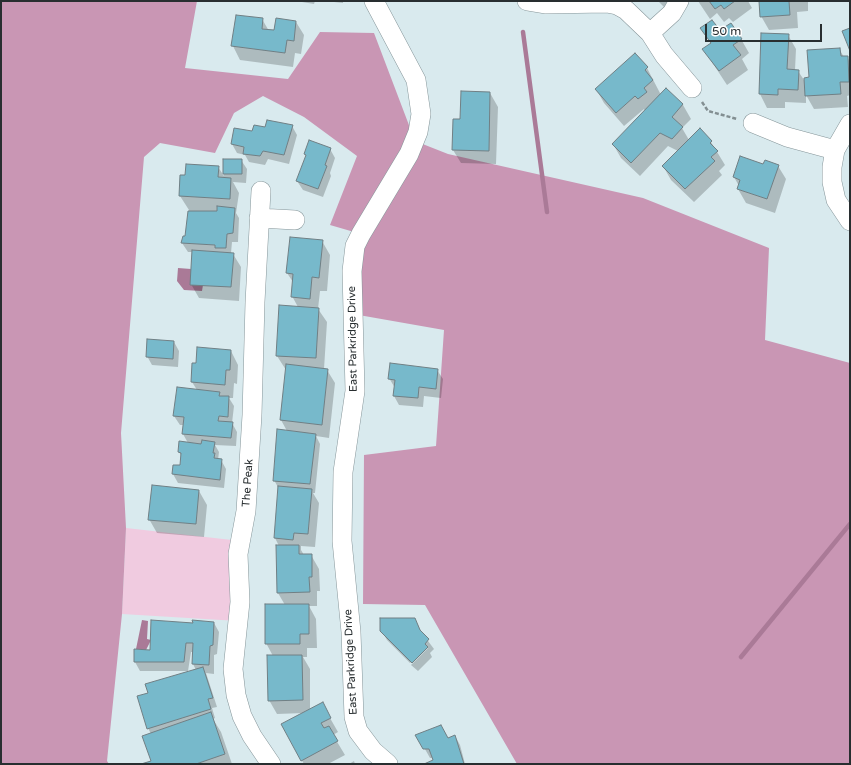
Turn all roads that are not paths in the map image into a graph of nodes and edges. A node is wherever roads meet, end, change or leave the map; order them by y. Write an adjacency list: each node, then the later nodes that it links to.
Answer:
1 (374, 1): 14 (street, East Parkridge Drive)
2 (526, 1): 4 (street)
3 (679, 1): 4 (street)
4 (650, 33): 5 (street)
5 (692, 88)
6 (753, 123): 8 (street)
7 (850, 124): 8 (street)
8 (835, 150): 12 (street)
9 (261, 192): 10 (street, The Peak)
10 (259, 218): 11 (street); 13 (street, The Peak)
11 (296, 220)
12 (850, 221)
13 (271, 764)
14 (388, 764)

